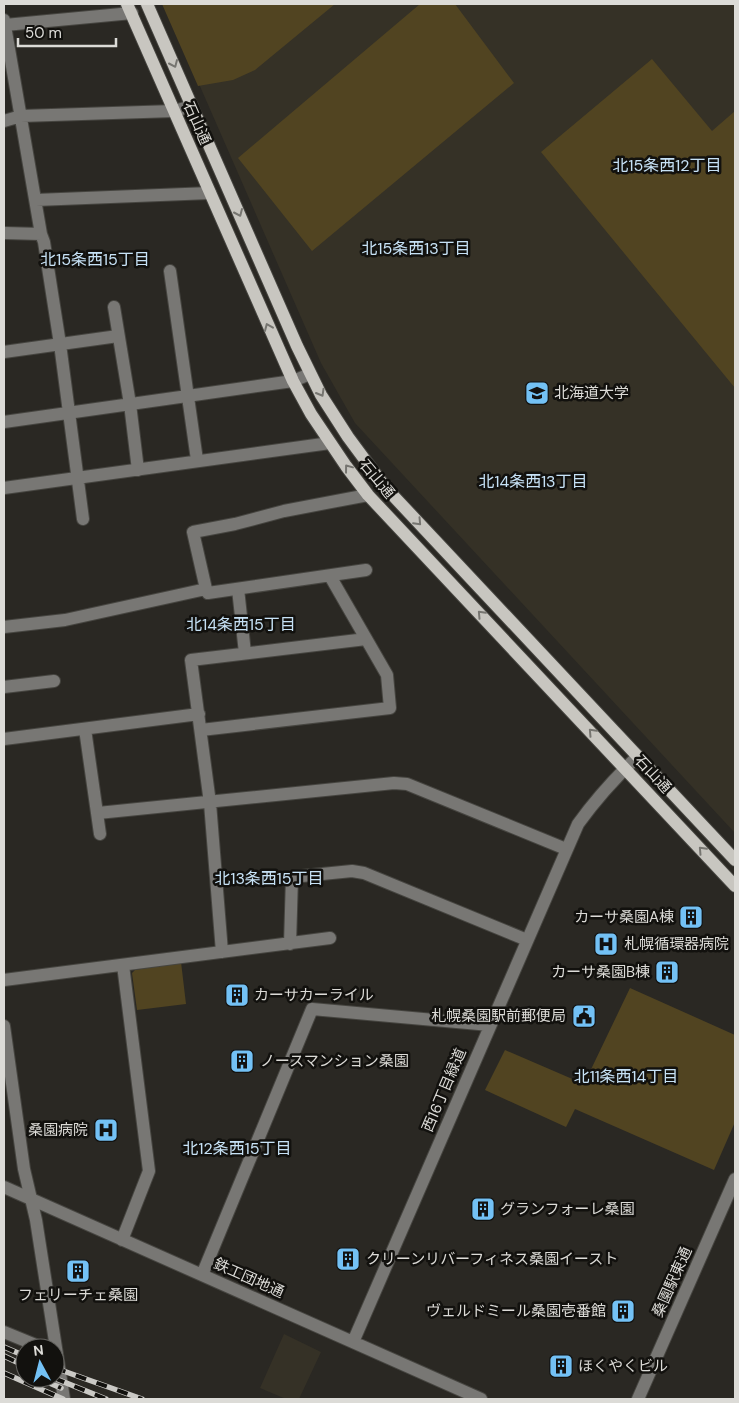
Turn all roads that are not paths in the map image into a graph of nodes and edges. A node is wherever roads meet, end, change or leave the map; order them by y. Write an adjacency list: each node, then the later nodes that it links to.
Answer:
1 (147, 4): 4 (main road, 石山通, one-way to 4)
2 (130, 9): 3 (street); 5 (main road, 石山通)
3 (4, 23): 6 (street)
4 (192, 106): 5 (street); 17 (main road, 石山通, one-way to 17)
5 (174, 111): 6 (street); 8 (main road, 石山通)
6 (21, 116): 7 (street); 9 (street)
7 (4, 121)
8 (210, 194): 9 (street); 18 (main road, 石山通, one-way to 8)
9 (36, 200): 11 (street)
10 (4, 233): 11 (street)
11 (41, 234): 15 (street)
12 (170, 271): 19 (street)
13 (114, 307): 14 (street)
14 (118, 336): 15 (street); 20 (street)
15 (60, 344): 16 (street); 21 (street)
16 (4, 352)
17 (310, 374): 18 (street); 43 (main road, 石山通, one-way to 43)
18 (293, 381): 19 (street); 23 (main road, 石山通)
19 (189, 396): 20 (street); 24 (street)
20 (130, 404): 21 (street); 25 (street)
21 (69, 412): 22 (street); 26 (street)
22 (4, 422)
23 (330, 443): 24 (street); 28 (main road, 石山通, one-way to 23)
24 (197, 460): 25 (street)
25 (138, 470): 26 (street)
26 (77, 478): 27 (street); 29 (street)
27 (4, 488)
28 (368, 495): 32 (street); 44 (main road, 石山通, one-way to 28)
29 (83, 519)
30 (366, 570): 31 (street)
31 (330, 576): 33 (street); 35 (street)
32 (206, 589): 33 (street); 34 (street)
33 (238, 589): 36 (street)
34 (4, 628)
35 (366, 639): 36 (street); 41 (street)
36 (245, 653): 39 (street)
37 (54, 681): 38 (street)
38 (4, 687)
39 (199, 714): 40 (street); 41 (street)
40 (85, 729): 42 (street); 46 (street)
41 (201, 730): 45 (street)
42 (4, 740)
43 (638, 756): 44 (street, 西16丁目緑道); 49 (main road, 石山通)
44 (626, 768): 48 (street, 西16丁目緑道); 50 (main road, 石山通, one-way to 44)
45 (210, 803): 46 (street); 48 (street); 54 (street)
46 (98, 813): 47 (street)
47 (100, 834)
48 (566, 849): 52 (street, 西16丁目緑道)
49 (735, 860)
50 (735, 886)
51 (330, 938): 53 (street)
52 (527, 940): 53 (street); 57 (street, 西16丁目緑道)
53 (290, 944): 54 (street)
54 (222, 952): 55 (street)
55 (123, 965): 56 (street); 62 (street)
56 (4, 980)
57 (490, 1025): 63 (street); 67 (street, 西16丁目緑道)
58 (4, 1026): 61 (street)
59 (735, 1178): 69 (street, 桑園駅東通)
60 (4, 1187): 61 (street, 鉄工団地通)
61 (31, 1199): 62 (street, 鉄工団地通); 66 (street)
62 (122, 1240): 63 (street, 鉄工団地通)
63 (202, 1275): 67 (street, 鉄工団地通)
64 (4, 1332): 65 (street)
65 (19, 1338)
66 (54, 1338)
67 (353, 1342): 68 (street, 鉄工団地通)
68 (481, 1399)
69 (638, 1399)

